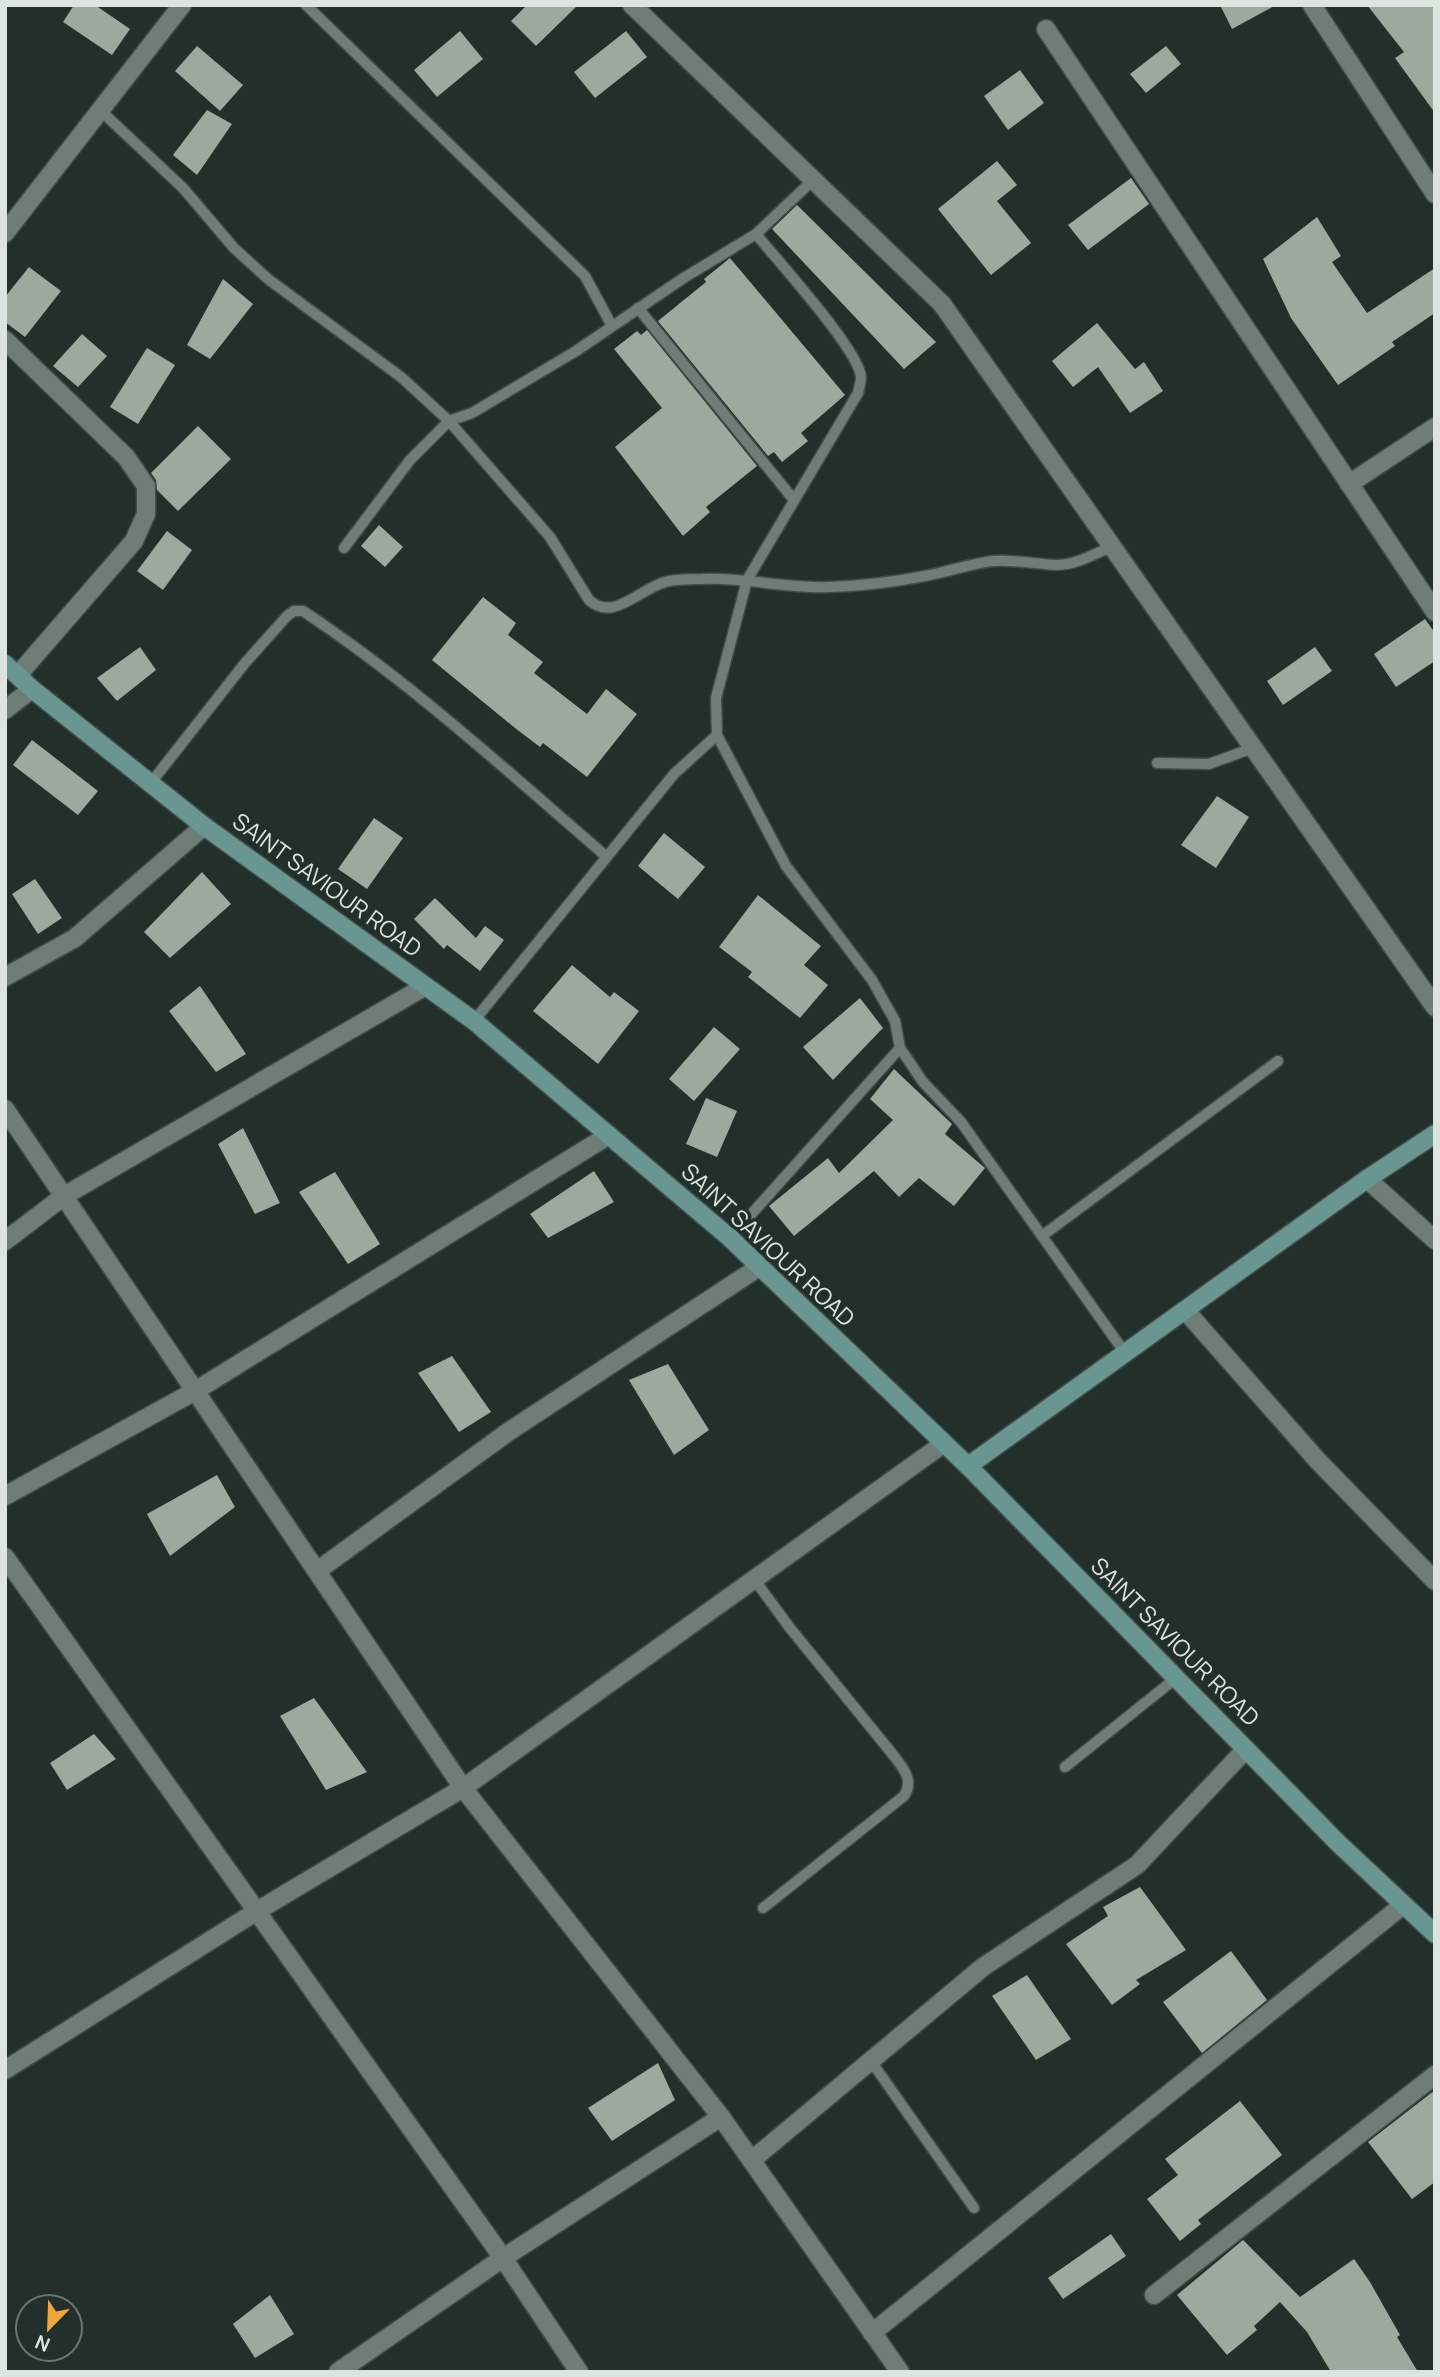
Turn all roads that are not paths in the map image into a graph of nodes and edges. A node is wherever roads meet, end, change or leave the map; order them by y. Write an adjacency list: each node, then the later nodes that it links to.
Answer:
1 (182, 5): 6 (street)
2 (306, 5): 12 (lane)
3 (632, 5): 7 (street)
4 (1312, 5): 8 (street)
5 (1046, 29): 16 (street)
6 (100, 110): 9 (street); 14 (lane)
7 (813, 180): 10 (lane); 18 (street)
8 (1435, 194)
9 (5, 233)
10 (755, 234): 11 (lane); 17 (lane)
11 (638, 308): 12 (lane); 17 (lane)
12 (612, 326): 14 (lane)
13 (5, 340): 22 (street)
14 (449, 422): 19 (lane); 20 (lane)
15 (1435, 427): 16 (street)
16 (1349, 484): 21 (street)
17 (794, 500): 20 (lane)
18 (1111, 547): 20 (lane); 26 (street)
19 (344, 548)
20 (747, 580): 25 (lane)
21 (1435, 612)
22 (12, 670): 23 (street, SAINT SAVIOUR ROAD)
23 (32, 689): 24 (street); 28 (street, SAINT SAVIOUR ROAD)
24 (5, 710)
25 (717, 735): 30 (lane); 35 (lane)
26 (1253, 748): 27 (lane); 33 (street)
27 (1157, 763)
28 (150, 784): 29 (street, SAINT SAVIOUR ROAD); 30 (lane)
29 (204, 826): 31 (street); 32 (street, SAINT SAVIOUR ROAD)
30 (607, 857): 34 (lane)
31 (5, 977)
32 (424, 987): 34 (street, SAINT SAVIOUR ROAD); 41 (street)
33 (1435, 1007)
34 (474, 1021): 38 (street, SAINT SAVIOUR ROAD)
35 (900, 1048): 42 (lane); 43 (lane)
36 (1278, 1061): 42 (lane)
37 (5, 1110): 41 (street)
38 (609, 1135): 43 (street, SAINT SAVIOUR ROAD); 49 (street)
39 (1435, 1135): 40 (street)
40 (1367, 1179): 44 (street); 47 (street)
41 (64, 1196): 45 (street); 49 (street)
42 (1042, 1236): 48 (lane)
43 (730, 1238): 46 (street, SAINT SAVIOUR ROAD)
44 (1435, 1240)
45 (5, 1241)
46 (759, 1267): 50 (street, SAINT SAVIOUR ROAD); 54 (street)
47 (1185, 1310): 48 (street); 56 (street)
48 (1125, 1353): 51 (street)
49 (195, 1391): 52 (street); 54 (street)
50 (943, 1444): 51 (street, SAINT SAVIOUR ROAD); 55 (street)
51 (968, 1466): 57 (street, SAINT SAVIOUR ROAD)
52 (5, 1496)
53 (5, 1557): 63 (street)
54 (317, 1571): 60 (street)
55 (754, 1579): 60 (street); 62 (lane)
56 (1435, 1581)
57 (1176, 1678): 58 (street, SAINT SAVIOUR ROAD); 59 (lane)
58 (1246, 1749): 61 (street, SAINT SAVIOUR ROAD); 65 (street)
59 (1065, 1767)
60 (463, 1788): 63 (street); 68 (street)
61 (1403, 1905): 64 (street, SAINT SAVIOUR ROAD); 73 (street)
62 (763, 1908)
63 (257, 1912): 66 (street); 71 (street)
64 (1435, 1934)
65 (871, 2061): 69 (street); 70 (lane)
66 (5, 2070)
67 (1435, 2075): 72 (street)
68 (722, 2117): 69 (street); 71 (street)
69 (752, 2160): 73 (street)
70 (974, 2208)
71 (503, 2258): 74 (street); 75 (street)
72 (1154, 2295)
73 (872, 2333): 76 (street)
74 (338, 2372)
75 (579, 2372)
76 (900, 2372)

